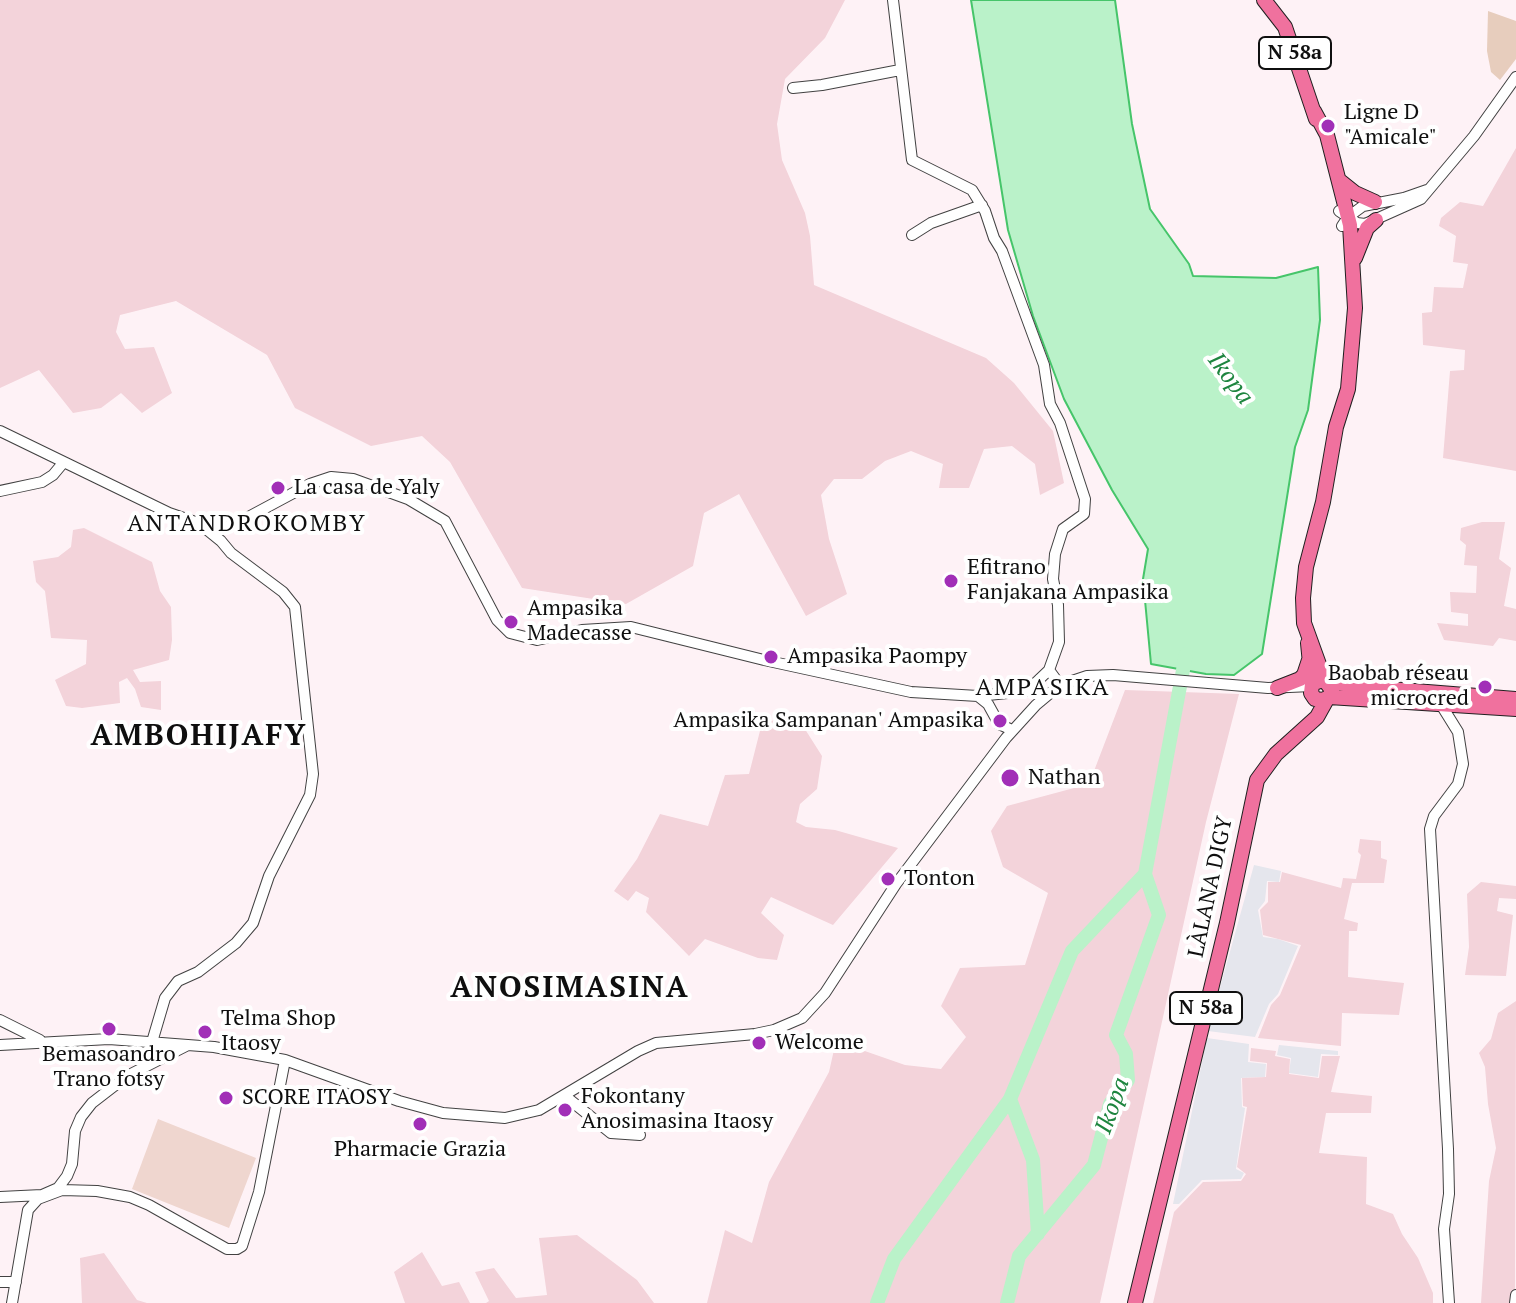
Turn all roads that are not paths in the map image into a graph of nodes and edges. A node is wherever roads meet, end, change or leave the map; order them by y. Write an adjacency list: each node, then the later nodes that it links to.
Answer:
1 (893, 0): 3 (street)
2 (1264, 0): 6 (main road, N 58a)
3 (900, 70): 5 (street); 10 (street)
4 (1516, 77): 8 (street)
5 (793, 88)
6 (1314, 111): 7 (main road, N 58a); 11 (main road, N 58a)
7 (1340, 181): 9 (main road); 11 (main road, N 58a)
8 (1429, 190): 9 (street); 12 (street)
9 (1375, 202): 11 (street)
10 (982, 205): 13 (street); 21 (street)
11 (1343, 218): 12 (street); 14 (main road, N 58a); 15 (main road, N 58a)
12 (1376, 220): 14 (main road)
13 (912, 235)
14 (1354, 263): 15 (main road, N 58a)
15 (1354, 334): 20 (main road, N 58a)
16 (0, 431): 17 (street)
17 (63, 463): 18 (street); 19 (street)
18 (0, 491)
19 (203, 526): 26 (street); 33 (street)
20 (1314, 660): 23 (main road); 24 (main road); 25 (main road, N 58a)
21 (1049, 670): 22 (street); 26 (street)
22 (1060, 685): 24 (street); 30 (street)
23 (1356, 686): 25 (main road); 27 (main road)
24 (1273, 688): 25 (street)
25 (1318, 691): 28 (main road); 44 (main road, LÀLANA DIGY / N 58a)
26 (978, 696): 30 (street)
27 (1516, 699)
28 (1440, 703): 29 (main road); 45 (street)
29 (1516, 709)
30 (1012, 730): 37 (street)
31 (0, 1020): 32 (street)
32 (41, 1041): 33 (street); 35 (street)
33 (152, 1042): 34 (street)
34 (190, 1044): 36 (street); 39 (street)
35 (0, 1045)
36 (285, 1060): 37 (street); 41 (street)
37 (565, 1096): 38 (street)
38 (640, 1135)
39 (0, 1197)
40 (0, 1282): 41 (street)
41 (16, 1282): 43 (street)
42 (1516, 1295): 46 (street)
43 (12, 1303)
44 (1135, 1303)
45 (1449, 1303)
46 (1515, 1303)

